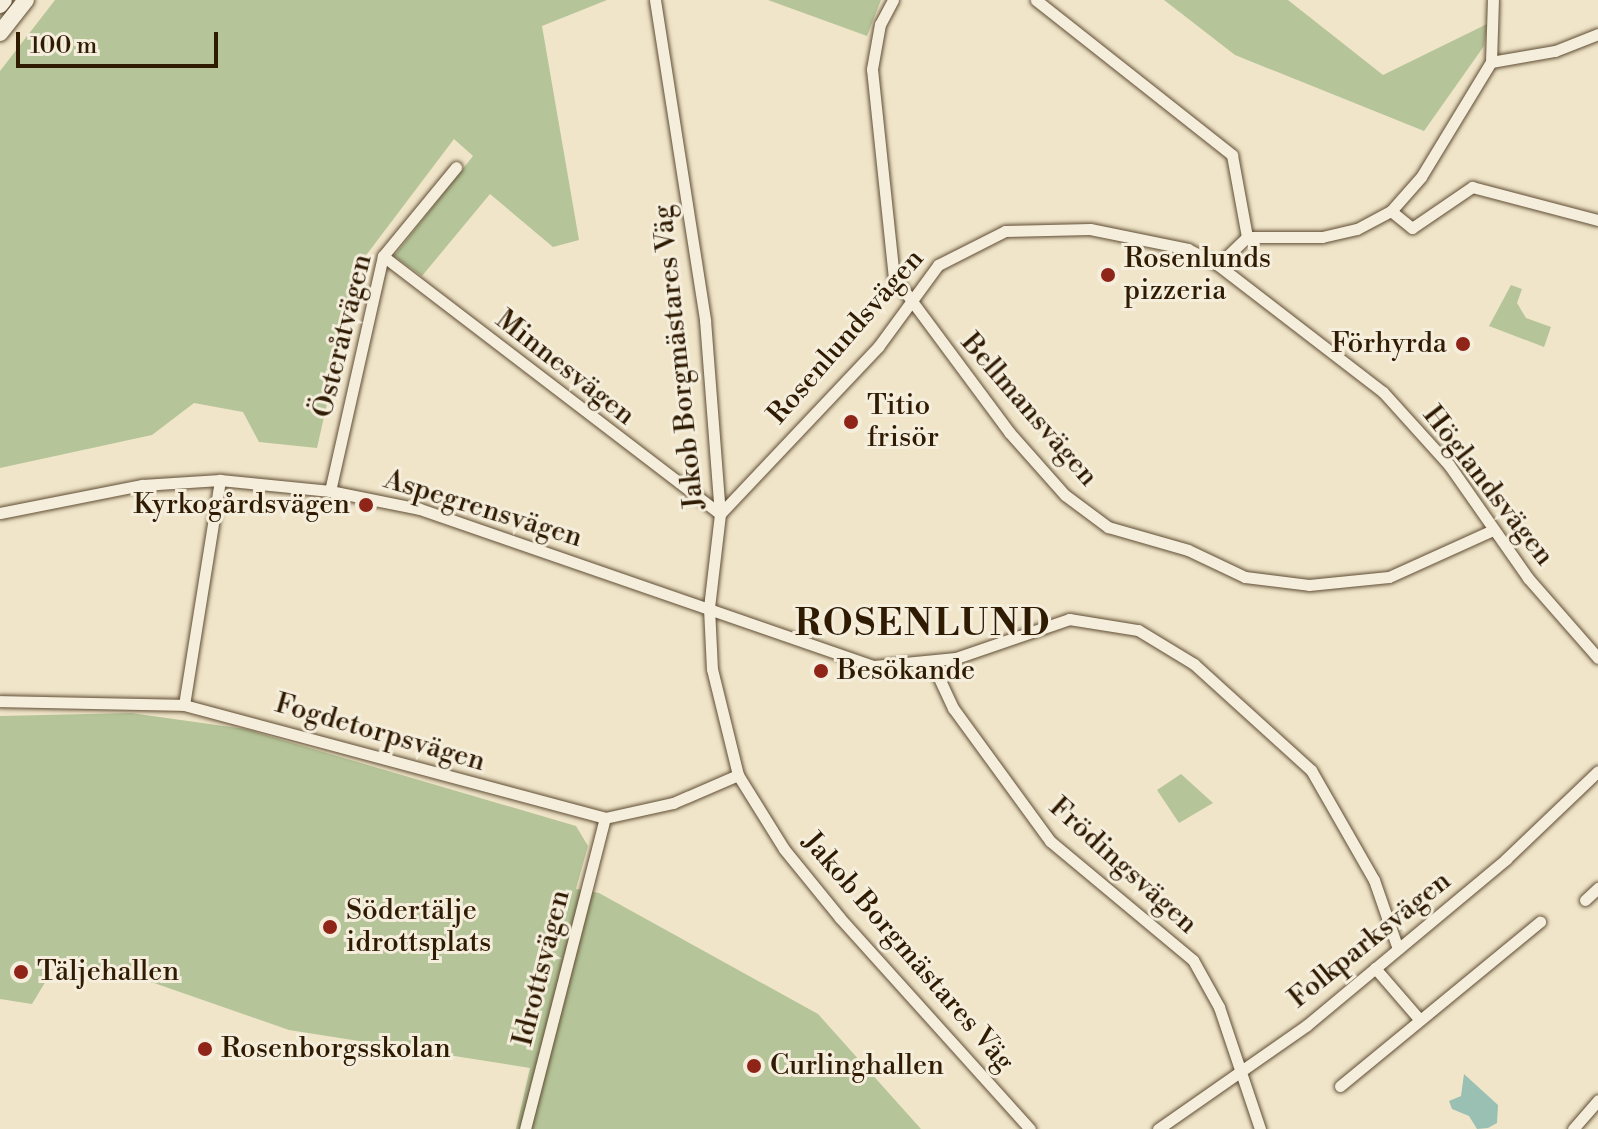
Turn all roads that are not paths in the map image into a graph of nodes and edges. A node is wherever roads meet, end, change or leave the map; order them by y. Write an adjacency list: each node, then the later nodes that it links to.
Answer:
1 (4, 0): 7 (main road)
2 (26, 0): 8 (main road)
3 (655, 0): 21 (street, Jakob Borgmästares Väg)
4 (893, 0): 17 (street, Bellmansvägen)
5 (1036, 0): 14 (street)
6 (1493, 0): 10 (street)
7 (0, 5)
8 (0, 33)
9 (1598, 34): 10 (street)
10 (1491, 62): 12 (street)
11 (456, 167): 15 (street, Österåtvägen)
12 (1391, 211): 13 (street); 14 (street)
13 (1598, 220)
14 (1247, 237): 16 (street)
15 (383, 256): 19 (street, Österåtvägen); 21 (street, Minnesvägen)
16 (1218, 265): 17 (street, Rosenlundsvägen); 22 (street, Höglandsvägen)
17 (907, 302): 21 (street, Rosenlundsvägen); 22 (street, Bellmansvägen)
18 (220, 480): 19 (street, Aspegrensvägen); 20 (street, Aspegrensvägen); 27 (street)
19 (330, 491): 23 (street, Aspegrensvägen)
20 (0, 513)
21 (720, 514): 23 (street, Jakob Borgmästares Väg)
22 (1493, 530): 24 (street, Höglandsvägen)
23 (709, 608): 25 (street, Aspegrensvägen); 29 (street, Jakob Borgmästares Väg)
24 (1598, 658)
25 (932, 663): 34 (street, Aspegrensvägen); 37 (street, Frödingsvägen)
26 (0, 701): 27 (street, Fogdetorpsvägen)
27 (184, 705): 30 (street, Fogdetorpsvägen)
28 (1598, 771): 34 (street, Folkparksvägen)
29 (738, 775): 30 (street, Fogdetorpsvägen); 41 (street, Jakob Borgmästares Väg)
30 (605, 818): 40 (street, Idrottsvägen)
31 (1598, 888): 32 (street)
32 (1585, 900)
33 (1540, 922): 36 (street)
34 (1398, 949): 35 (street, Folkparksvägen)
35 (1375, 968): 36 (street); 37 (street, Folkparksvägen)
36 (1419, 1019): 38 (street)
37 (1237, 1073): 42 (street, Folkparksvägen); 43 (street, Frödingsvägen)
38 (1340, 1086)
39 (1598, 1100): 44 (street)
40 (525, 1129)
41 (1030, 1129)
42 (1158, 1129)
43 (1260, 1129)
44 (1573, 1129)

